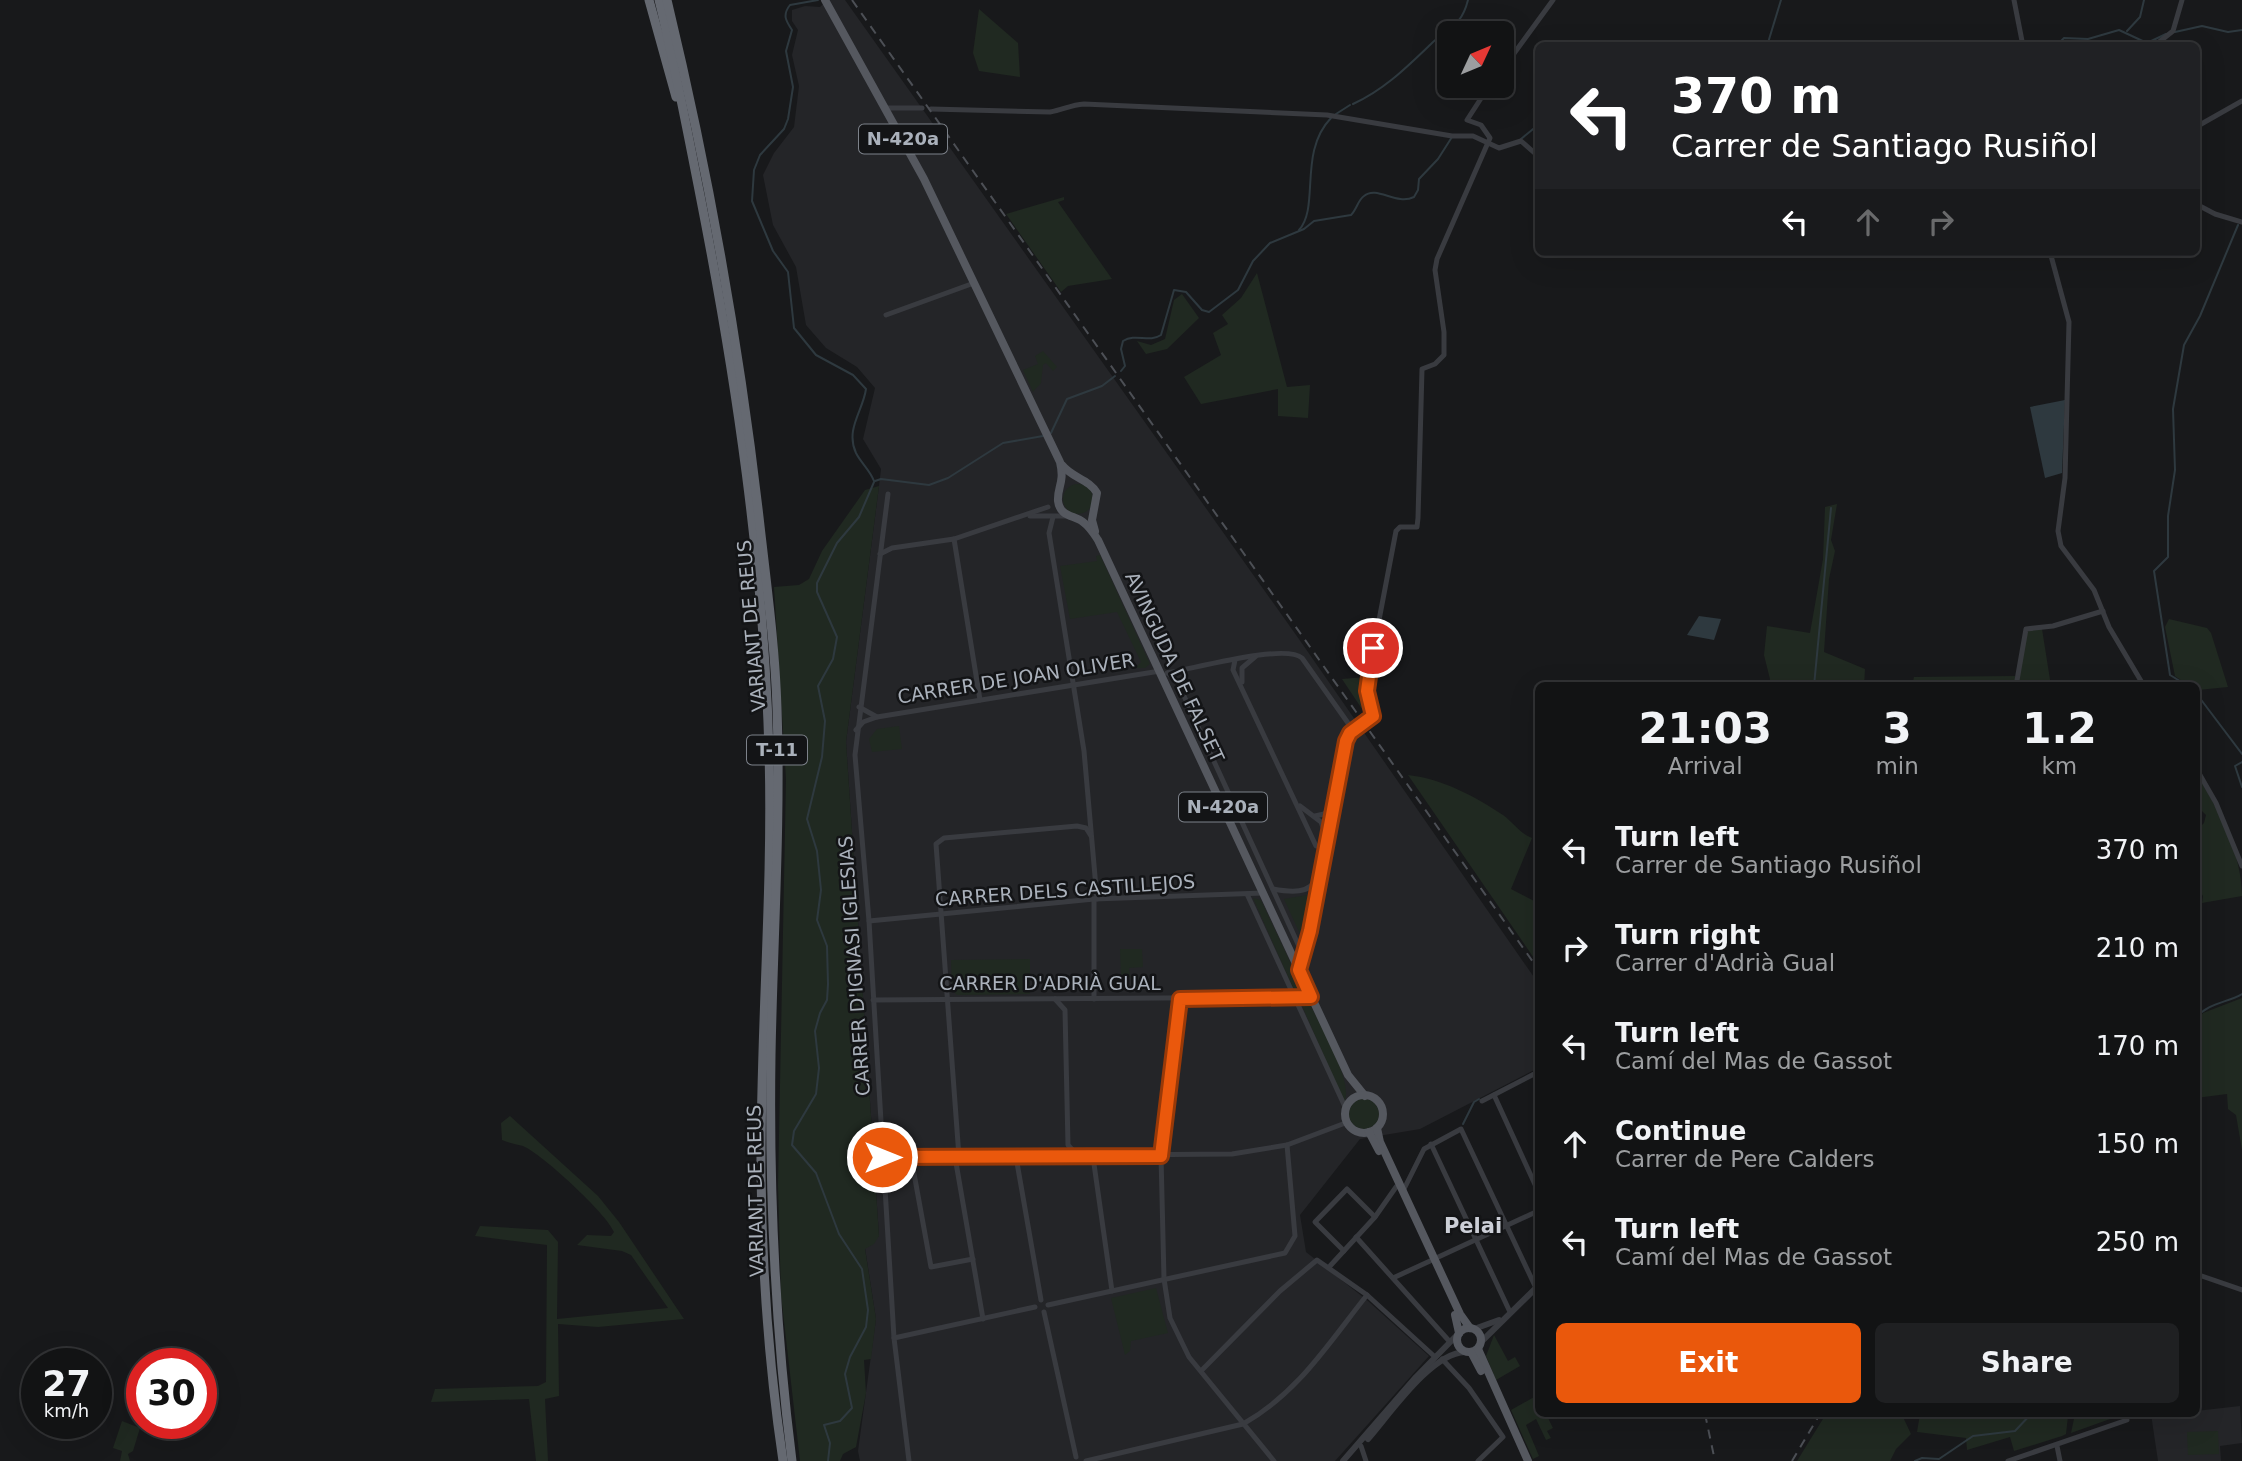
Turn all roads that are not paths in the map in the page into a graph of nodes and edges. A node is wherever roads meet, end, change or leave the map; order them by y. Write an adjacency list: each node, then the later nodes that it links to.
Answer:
1 (649, 0): 18 (highway)
2 (659, 0): 10 (highway, T-11)
3 (667, 0): 10 (highway, T-11)
4 (825, 0): 14 (main road, N-420a)
5 (1553, 0): 11 (street)
6 (2014, 0): 8 (street)
7 (2182, 0): 9 (street)
8 (2022, 42)
9 (2159, 42)
10 (675, 48): 18 (highway, VARIANT DE REUS / T-11); 142 (highway, VARIANT DE REUS / T-11)
11 (1514, 54)
12 (1481, 98): 19 (street)
13 (2242, 101): 17 (street)
14 (886, 108): 15 (street); 24 (main road, N-420a)
15 (922, 108)
16 (931, 109): 19 (street)
17 (2200, 125)
18 (689, 139): 140 (highway, VARIANT DE REUS / T-11)
19 (1486, 144): 20 (street); 54 (street, bridge)
20 (1535, 153)
21 (2200, 206): 22 (street)
22 (2242, 222)
23 (2051, 256): 41 (street)
24 (974, 283): 25 (street); 26 (main road, N-420a)
25 (886, 315)
26 (1060, 462): 27 (main road, N-420a); 28 (main road, N-420a)
27 (1080, 480): 28 (main road); 32 (main road, N-420a)
28 (1062, 488): 30 (main road, N-420a)
29 (888, 494): 40 (street, CARRER D'IGNASI IGLESIAS)
30 (1058, 497): 31 (street); 35 (main road, N-420a)
31 (1048, 507): 33 (street); 36 (street)
32 (1093, 511): 35 (main road); 39 (main road, N-420a)
33 (1026, 516): 36 (street); 38 (street)
34 (1053, 517): 35 (street); 36 (street); 37 (street)
35 (1072, 517): 39 (main road, N-420a)
36 (1041, 518): 37 (street)
37 (1049, 533): 48 (street)
38 (954, 539): 40 (street); 50 (street)
39 (1098, 540): 45 (main road, AVINGUDA DE FALSET / N-420a)
40 (880, 554): 51 (street, CARRER D'IGNASI IGLESIAS)
41 (2103, 611): 46 (street); 47 (street)
42 (1259, 655): 43 (street, CARRER DE JOAN OLIVER); 44 (street); 54 (street, CARRER DE JOAN OLIVER)
43 (1236, 659): 44 (street); 45 (street, CARRER DE JOAN OLIVER); 49 (street)
44 (1242, 668): 49 (street)
45 (1163, 673): 48 (street, CARRER DE JOAN OLIVER); 66 (street, AVINGUDA DE FALSET); 68 (main road, AVINGUDA DE FALSET / N-420a)
46 (2017, 682)
47 (2141, 682)
48 (1073, 686): 50 (street, CARRER DE JOAN OLIVER); 59 (street)
49 (1243, 688): 57 (street)
50 (980, 700): 52 (street, CARRER DE JOAN OLIVER)
51 (859, 708): 52 (street, CARRER DE JOAN OLIVER); 53 (street, CARRER D'IGNASI IGLESIAS)
52 (877, 717): 53 (street, CARRER DE JOAN OLIVER)
53 (856, 730): 72 (street, CARRER D'IGNASI IGLESIAS)
54 (1350, 733): 56 (street)
55 (2200, 775): 65 (street)
56 (1335, 789): 58 (street); 64 (street)
57 (1294, 798): 60 (street); 64 (street)
58 (1330, 808): 60 (street); 62 (street)
59 (1090, 814): 61 (street); 63 (street)
60 (1314, 816): 62 (street)
61 (1077, 826): 63 (street); 71 (street)
62 (1325, 831): 64 (street)
63 (1091, 836): 70 (street)
64 (1323, 846): 67 (street); 73 (street)
65 (2242, 866)
66 (1273, 889): 67 (street); 73 (street, AVINGUDA DE FALSET)
67 (1304, 890): 73 (street)
68 (1264, 893): 69 (street, CARRER DELS CASTILLEJOS); 74 (main road, AVINGUDA DE FALSET / N-420a)
69 (1247, 894): 70 (street, CARRER DELS CASTILLEJOS); 75 (street)
70 (1095, 899): 71 (street, CARRER DELS CASTILLEJOS); 79 (street)
71 (942, 914): 72 (street, CARRER DELS CASTILLEJOS); 82 (street)
72 (869, 920): 81 (street, CARRER D'IGNASI IGLESIAS)
73 (1303, 955): 74 (street)
74 (1299, 970): 76 (main road, AVINGUDA DE FALSET / N-420a)
75 (1294, 997): 76 (street, CARRER D'ADRIÀ GUAL); 80 (street, CARRER D'ADRIÀ GUAL); 89 (street)
76 (1311, 997): 85 (main road, AVINGUDA DE FALSET / N-420a)
77 (1055, 999): 78 (street, CARRER D'ADRIÀ GUAL); 82 (street, CARRER D'ADRIÀ GUAL); 83 (street)
78 (1074, 999): 79 (street, CARRER D'ADRIÀ GUAL); 83 (street)
79 (1094, 999): 80 (street, CARRER D'ADRIÀ GUAL)
80 (1180, 999): 95 (street)
81 (873, 1000): 82 (street, CARRER D'ADRIÀ GUAL); 96 (street, CARRER D'IGNASI IGLESIAS)
82 (947, 1000): 98 (street)
83 (1065, 1010): 93 (street)
84 (1535, 1074): 86 (street)
85 (1348, 1075): 87 (main road, AVINGUDA DE FALSET / N-420a); 89 (main road, AVINGUDA DE FALSET / N-420a)
86 (1494, 1095): 88 (street); 103 (street)
87 (1365, 1096): 89 (main road); 91 (main road, N-420a)
88 (1482, 1101)
89 (1348, 1105): 90 (main road, N-420a)
90 (1348, 1122): 91 (main road); 94 (street)
91 (1373, 1130): 104 (main road, N-420a)
92 (1431, 1144): 104 (street); 107 (street); 109 (street)
93 (1068, 1145): 100 (street); 101 (street)
94 (1286, 1145): 95 (street); 116 (street)
95 (1161, 1156): 102 (street); 116 (street)
96 (882, 1157): 97 (street); 130 (street, CARRER D'IGNASI IGLESIAS)
97 (911, 1157): 98 (street); 111 (street)
98 (957, 1157): 99 (street); 111 (street)
99 (1016, 1157): 100 (street); 122 (street)
100 (1055, 1157): 101 (street)
101 (1083, 1157): 102 (street)
102 (1093, 1157): 120 (street)
103 (1535, 1184)
104 (1399, 1189): 106 (street); 112 (main road, N-420a)
105 (1535, 1212): 107 (street)
106 (1375, 1217): 108 (street); 110 (street)
107 (1507, 1226): 109 (street); 117 (street)
108 (1356, 1237): 110 (street); 115 (street)
109 (1475, 1240): 112 (street); 126 (street)
110 (1344, 1251): 113 (street)
111 (973, 1259): 127 (street)
112 (1432, 1260): 115 (street); 128 (main road, N-420a); 129 (main road, N-420a)
113 (1330, 1266): 121 (street); 134 (street)
114 (2200, 1275): 119 (street)
115 (1393, 1278): 131 (street)
116 (1164, 1279): 120 (street); 134 (street)
117 (1535, 1283)
118 (1535, 1289): 126 (street)
119 (2242, 1290)
120 (1112, 1291): 123 (street)
121 (1367, 1295): 133 (street); 136 (street)
122 (1041, 1300): 123 (street); 124 (street)
123 (1048, 1305): 125 (street)
124 (1035, 1307): 125 (street); 127 (street)
125 (1044, 1312): 139 (street)
126 (1507, 1315): 128 (street); 132 (street)
127 (983, 1319): 130 (street)
128 (1472, 1328): 129 (main road); 132 (main road, N-420a)
129 (1459, 1334): 131 (street); 132 (main road, N-420a)
130 (894, 1338): 143 (street, CARRER D'IGNASI IGLESIAS)
131 (1450, 1342): 133 (street)
132 (1474, 1349): 133 (street); 149 (main road, N-420a)
133 (1438, 1358): 137 (street); 145 (street); 148 (street)
134 (1201, 1371): 136 (street)
135 (2127, 1420): 138 (street)
136 (1243, 1424): 141 (street); 144 (street)
137 (1362, 1446): 146 (street); 147 (street)
138 (2057, 1446): 150 (street); 151 (street)
139 (1074, 1459): 144 (street)
140 (783, 1460)
141 (1271, 1460)
142 (792, 1461)
143 (909, 1461)
144 (1085, 1461)
145 (1343, 1461)
146 (1349, 1461)
147 (1366, 1461)
148 (1478, 1461)
149 (1525, 1461)
150 (2008, 1461)
151 (2060, 1461)

